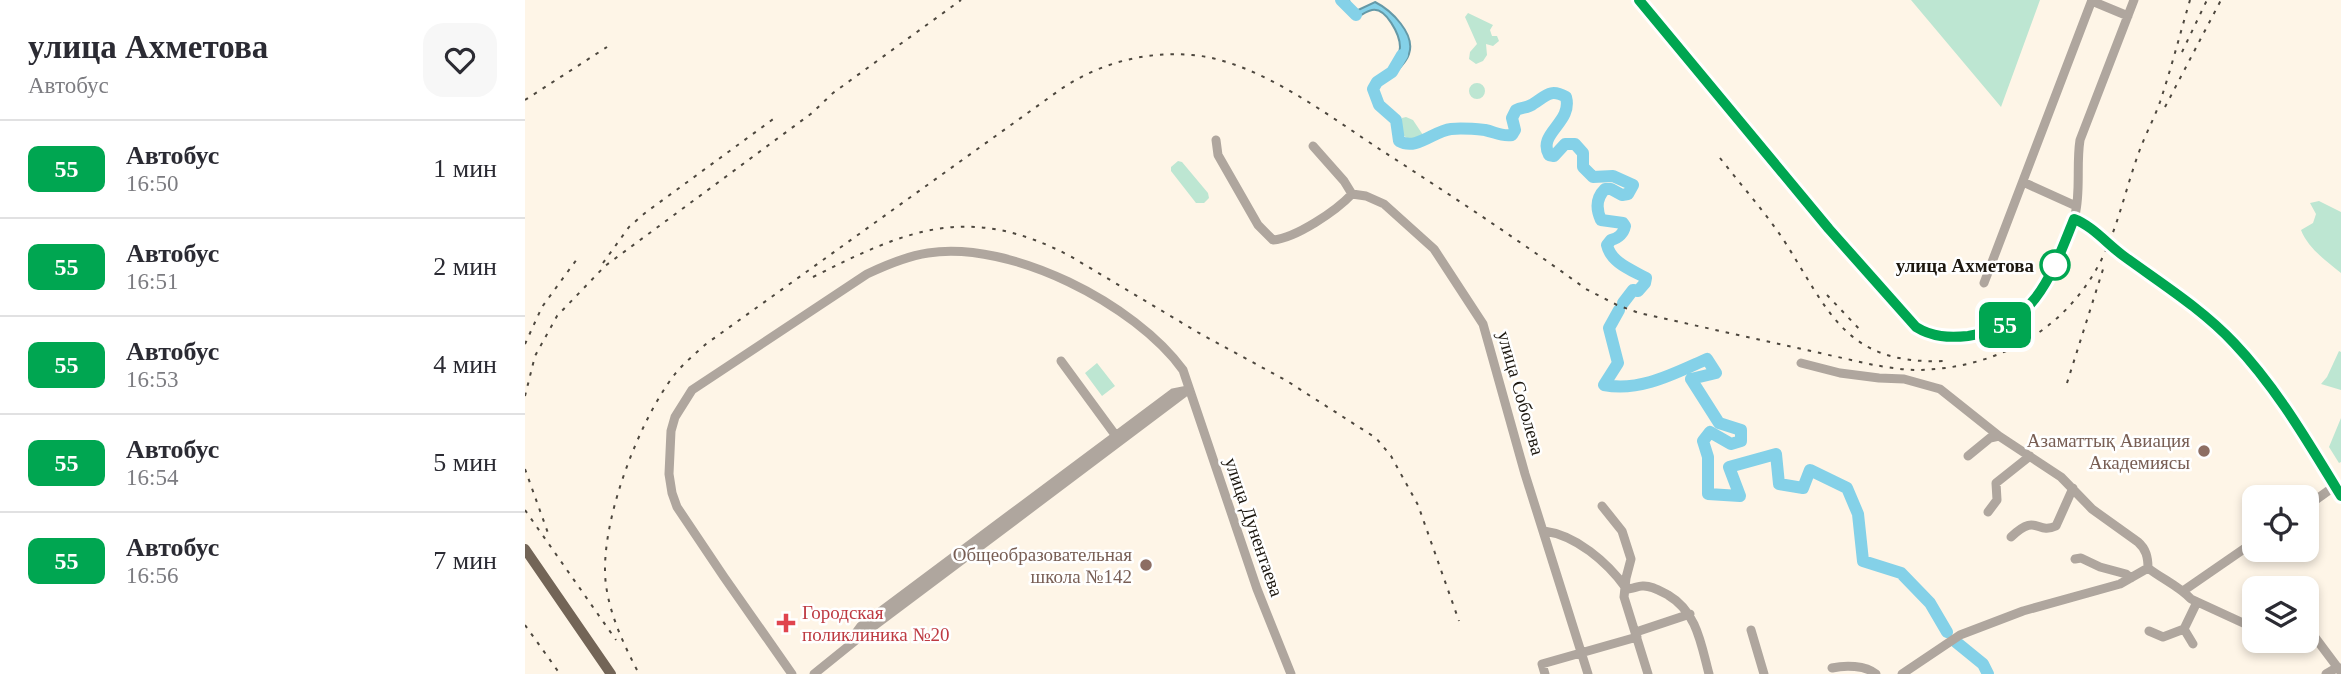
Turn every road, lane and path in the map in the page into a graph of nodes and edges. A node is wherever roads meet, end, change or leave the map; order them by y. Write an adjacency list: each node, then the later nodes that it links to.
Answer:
1 (1639, 0): 10 (street)
2 (2134, 0): 4 (street)
3 (2092, 1): 4 (street); 7 (street)
4 (2128, 16): 9 (street)
5 (1216, 140): 8 (street)
6 (1313, 146): 8 (street)
7 (2023, 182): 9 (street); 11 (street)
8 (1352, 194): 25 (street, улица Соболева)
9 (2076, 206): 10 (street)
10 (2074, 219): 19 (street)
11 (1984, 283)
12 (1061, 360): 15 (street)
13 (1801, 363): 16 (street)
14 (1188, 390): 15 (street); 43 (street); 48 (street, улица Дунентаева); 50 (street, улица Дунентаева)
15 (1116, 436): 43 (street)
16 (1999, 436): 17 (street); 18 (street)
17 (1968, 456)
18 (2030, 457): 20 (street); 24 (street)
19 (2335, 486): 21 (street); 22 (street)
20 (2073, 488): 26 (street); 30 (street)
21 (2341, 496)
22 (2319, 497)
23 (1602, 506): 32 (street)
24 (1988, 512)
25 (1544, 531): 32 (street); 44 (street, улица Соболева)
26 (2011, 537)
27 (525, 549): 47 (main road)
28 (2242, 550): 33 (street)
29 (2075, 559): 31 (street)
30 (2148, 568): 31 (street); 33 (street)
31 (2131, 578): 57 (street)
32 (1627, 589): 35 (street); 40 (street)
33 (2183, 591): 34 (street)
34 (2197, 602): 36 (street); 37 (street)
35 (1691, 614): 40 (street); 54 (street)
36 (2242, 623)
37 (2184, 629): 39 (street); 41 (street)
38 (1751, 631): 55 (street)
39 (2149, 631)
40 (1636, 635): 44 (street); 53 (street)
41 (2193, 644)
42 (2319, 646): 46 (street)
43 (843, 651): 49 (street)
44 (1581, 651): 51 (street); 52 (street, улица Соболева)
45 (1832, 668): 56 (street)
46 (2339, 669): 58 (street)
47 (611, 674)
48 (792, 674)
49 (814, 674)
50 (1291, 674)
51 (1545, 674)
52 (1588, 674)
53 (1648, 674)
54 (1709, 674)
55 (1764, 674)
56 (1876, 674)
57 (1902, 674)
58 (2326, 674)

